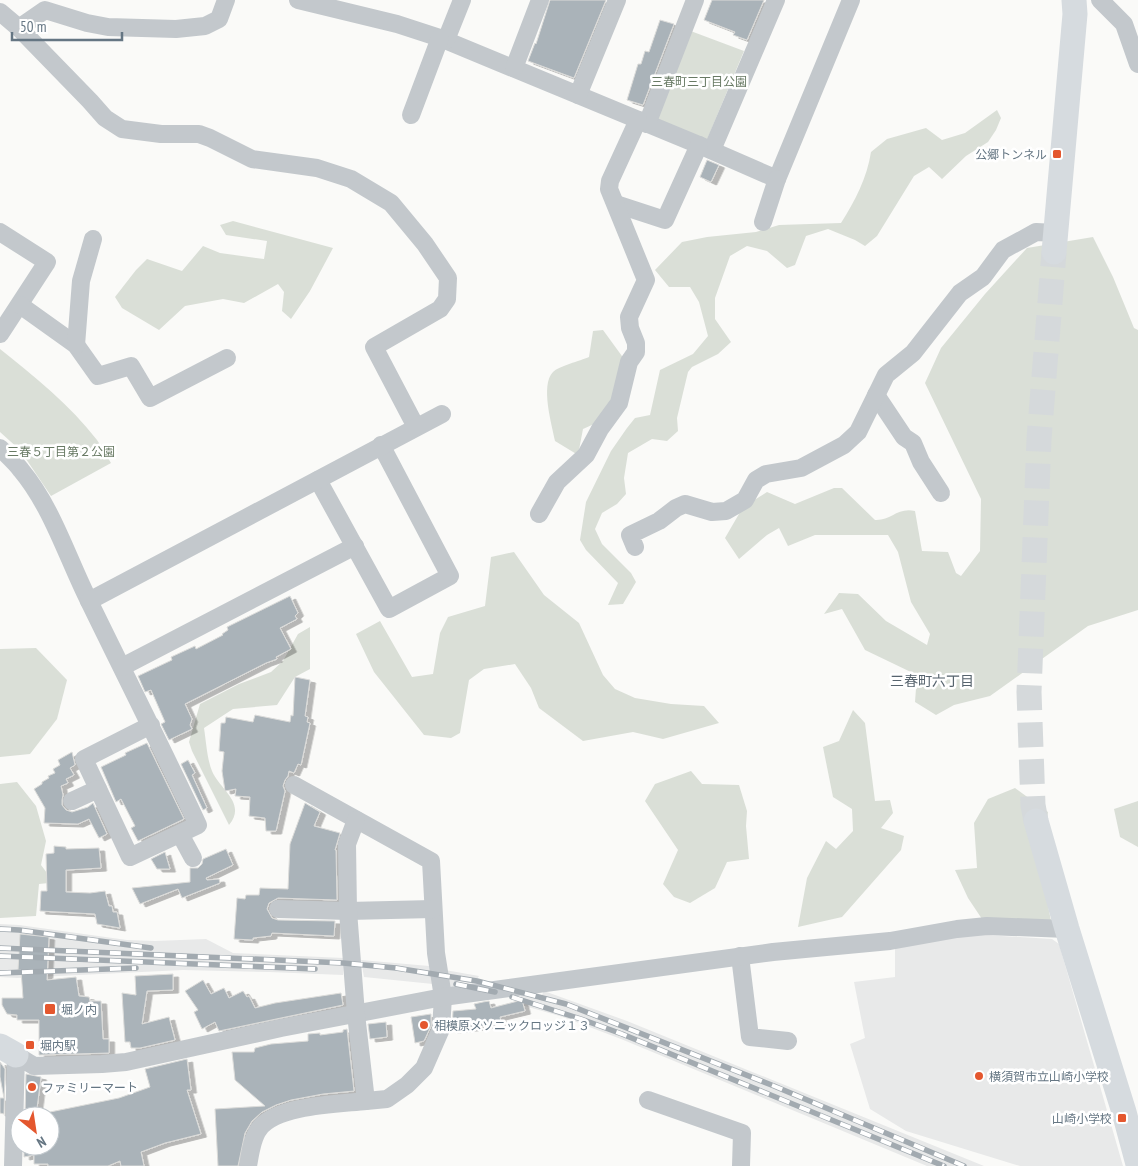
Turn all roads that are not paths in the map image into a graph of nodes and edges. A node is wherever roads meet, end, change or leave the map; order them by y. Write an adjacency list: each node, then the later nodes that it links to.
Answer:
1 (226, 0): 13 (street)
2 (298, 0): 11 (street)
3 (462, 0): 14 (street)
4 (540, 0): 16 (street)
5 (618, 0): 17 (street)
6 (696, 0): 19 (street)
7 (776, 0): 20 (street)
8 (850, 0): 21 (street)
9 (1074, 0): 26 (street)
10 (1100, 0): 15 (street)
11 (337, 4): 14 (street)
12 (0, 12): 13 (street)
13 (19, 28): 33 (street)
14 (443, 39): 16 (street); 18 (street)
15 (1138, 64)
16 (514, 68): 17 (street)
17 (578, 95): 19 (street)
18 (411, 115)
19 (642, 122): 20 (street); 22 (street)
20 (705, 148): 21 (street); 22 (street)
21 (778, 179): 23 (street)
22 (616, 204): 38 (street)
23 (763, 222)
24 (0, 232): 27 (street)
25 (93, 240): 29 (street)
26 (1055, 243): 31 (street)
27 (20, 305): 28 (street); 29 (street)
28 (0, 334)
29 (76, 346): 30 (street)
30 (227, 358)
31 (876, 395): 37 (street); 40 (street)
32 (442, 414): 33 (street)
33 (416, 427): 34 (street)
34 (382, 446): 36 (street); 39 (street)
35 (0, 448): 41 (street)
36 (318, 480): 39 (street); 41 (street)
37 (941, 493)
38 (539, 514)
39 (355, 546): 42 (street)
40 (635, 547)
41 (88, 600): 42 (street)
42 (122, 667): 43 (street)
43 (151, 725): 45 (street); 49 (street)
44 (294, 785): 47 (street)
45 (98, 789): 46 (street); 49 (street)
46 (72, 802)
47 (356, 820): 52 (street); 53 (street)
48 (1036, 821): 54 (street)
49 (180, 834): 50 (street)
50 (193, 858)
51 (278, 909): 53 (street)
52 (433, 909): 53 (street); 56 (street)
53 (348, 911): 57 (street)
54 (1068, 929): 55 (street); 62 (street)
55 (740, 956): 56 (street); 58 (street)
56 (443, 997): 57 (street); 61 (street)
57 (356, 1014): 59 (street); 61 (street)
58 (788, 1040)
59 (8, 1050): 63 (street)
60 (648, 1100): 65 (street)
61 (366, 1101): 64 (street)
62 (1138, 1164)
63 (13, 1166)
64 (248, 1166)
65 (741, 1166)

